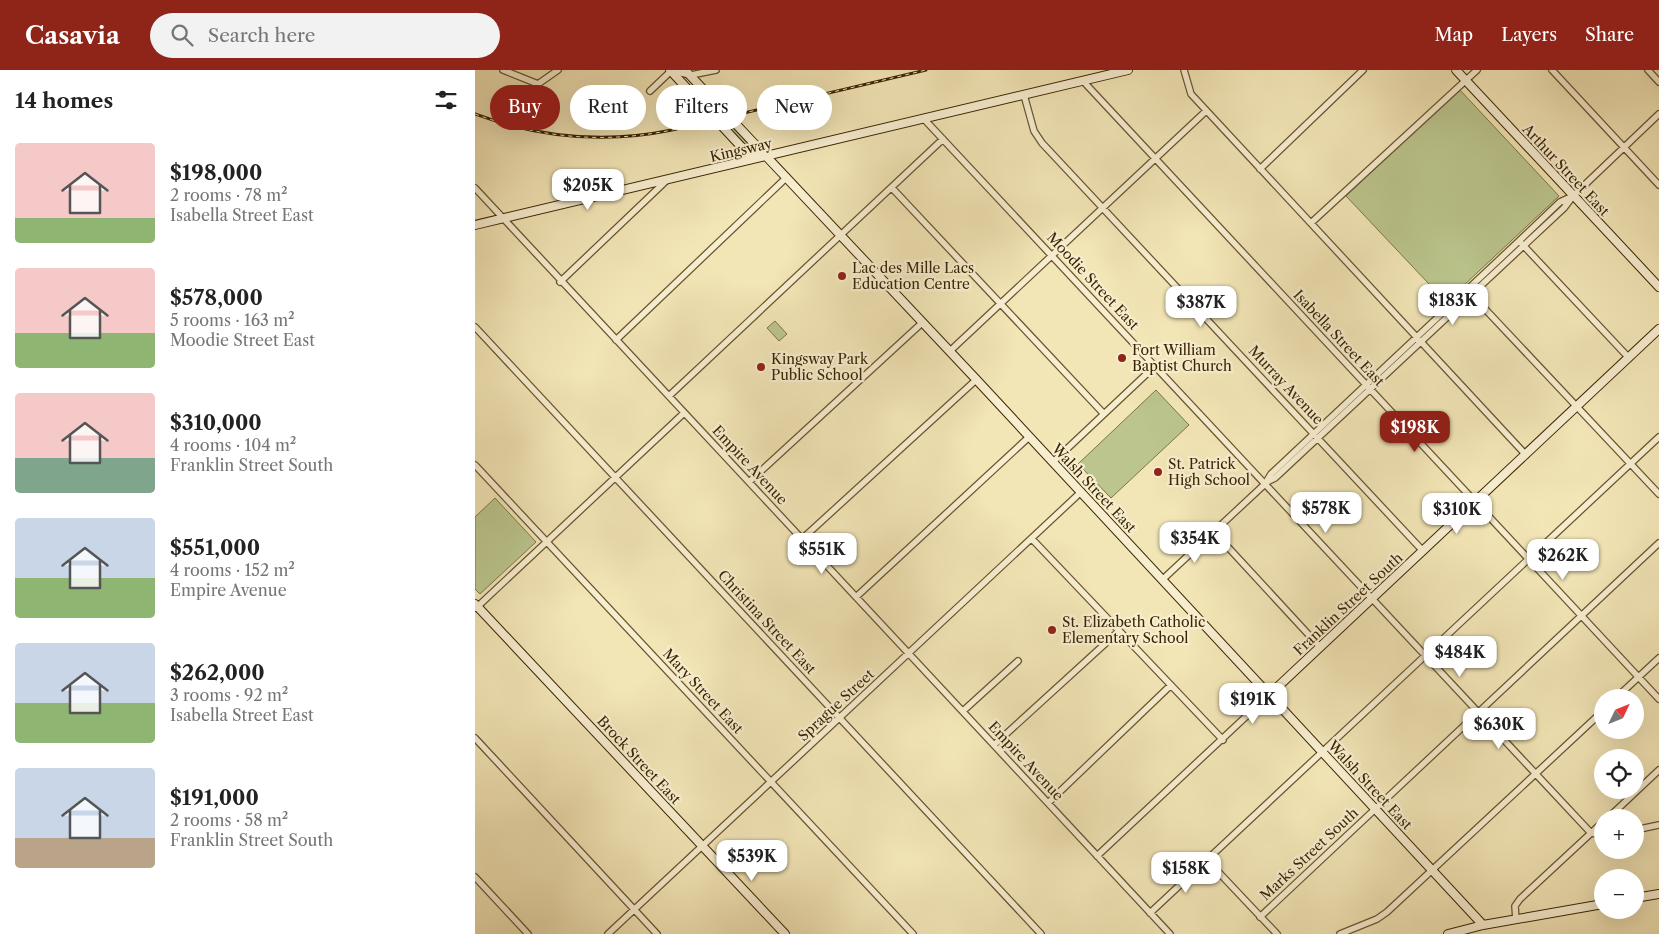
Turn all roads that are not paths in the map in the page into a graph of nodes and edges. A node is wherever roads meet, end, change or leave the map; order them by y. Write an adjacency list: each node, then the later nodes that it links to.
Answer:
1 (503, 70): 2 (street)
2 (558, 70)
3 (716, 70): 12 (street)
4 (1128, 70): 14 (street, Kingsway)
5 (1184, 70): 18 (street)
6 (1363, 70): 25 (street)
7 (1456, 70): 13 (street, Arthur Street East)
8 (1477, 70): 13 (street)
9 (1552, 70): 22 (street)
10 (1648, 70): 15 (street)
11 (671, 71): 12 (street); 16 (street); 23 (street)
12 (688, 73): 23 (street, Walsh Street East)
13 (1466, 80): 31 (street, Arthur Street East); 34 (street)
14 (1083, 81): 17 (street, Kingsway); 24 (street, Isabella Street East)
15 (1659, 82)
16 (650, 91)
17 (1024, 95): 20 (street, Kingsway); 32 (street, Murray Avenue)
18 (1206, 111): 24 (street); 25 (street)
19 (1659, 114): 22 (street)
20 (925, 119): 21 (street, Moodie Street East); 23 (street, Kingsway)
21 (943, 139): 30 (street); 38 (street, Moodie Street East)
22 (1623, 147): 28 (street); 31 (street)
23 (768, 157): 26 (street, Walsh Street East); 27 (street, Kingsway)
24 (1155, 159): 32 (street); 52 (street, Isabella Street East)
25 (1260, 168): 34 (street)
26 (787, 177): 36 (street, Walsh Street East); 46 (street)
27 (667, 180): 33 (street, Kingsway); 39 (street)
28 (1659, 185)
29 (475, 188): 33 (street, Empire Avenue)
30 (892, 188): 36 (street); 42 (street)
31 (1573, 196): 37 (street); 40 (street, Arthur Street East)
32 (1104, 207): 38 (street); 57 (street, Murray Avenue)
33 (504, 219): 35 (street, Kingsway); 39 (street, Empire Avenue)
34 (1311, 223): 47 (street)
35 (475, 225)
36 (841, 235): 43 (street, Walsh Street East); 53 (street)
37 (1521, 243): 41 (street); 49 (street)
38 (1052, 256): 42 (street); 50 (street, Moodie Street East)
39 (560, 282): 46 (street, Empire Avenue)
40 (1659, 287)
41 (1469, 292): 47 (street); 54 (street)
42 (1002, 304): 48 (street); 56 (street)
43 (923, 322): 48 (street, Walsh Street East); 65 (street)
44 (475, 327): 64 (street, Christina Street East)
45 (1659, 329): 49 (street, Franklin Street South)
46 (616, 340): 53 (street, Empire Avenue)
47 (1419, 340): 52 (street); 60 (street)
48 (950, 351): 51 (street, Walsh Street East)
49 (1629, 358): 54 (street, Franklin Street South)
50 (1155, 366): 56 (street); 66 (street, Moodie Street East)
51 (977, 380): 58 (street, Walsh Street East); 71 (street)
52 (1367, 388): 57 (street); 69 (street, Isabella Street East)
53 (669, 396): 55 (street, Empire Avenue)
54 (1577, 407): 60 (street, Franklin Street South); 62 (street)
55 (684, 413): 64 (street); 65 (street, Empire Avenue)
56 (1104, 414): 61 (street)
57 (1316, 436): 66 (street); 75 (street, Murray Avenue)
58 (1029, 437): 61 (street, Walsh Street East); 78 (street)
59 (1659, 437): 62 (street)
60 (1526, 455): 69 (street, Franklin Street South)
61 (1053, 462): 67 (street, Walsh Street East)
62 (1631, 464): 68 (street); 76 (street)
63 (475, 465): 73 (street, Mary Street East)
64 (616, 477): 73 (street); 95 (street, Christina Street East)
65 (749, 482): 71 (street, Empire Avenue)
66 (1265, 484): 70 (street); 79 (street, Moodie Street East)
67 (1081, 492): 72 (street, Sprague Street); 77 (street, Walsh Street East)
68 (1659, 494)
69 (1476, 503): 75 (street, Franklin Street South); 76 (street, Isabella Street East)
70 (1214, 532): 77 (street); 83 (street)
71 (802, 539): 78 (street, Empire Avenue)
72 (1032, 539): 82 (street); 84 (street, Sprague Street)
73 (547, 542): 80 (street); 103 (street, Mary Street East)
74 (1659, 543): 81 (street, Marks Street South)
75 (1423, 551): 79 (street, Franklin Street South)
76 (1529, 560): 81 (street, Isabella Street East); 85 (street)
77 (1162, 580): 91 (street, Walsh Street East)
78 (856, 597): 84 (street, Empire Avenue)
79 (1373, 599): 83 (street, Franklin Street South); 85 (street, Moodie Street East)
80 (476, 607): 112 (street, Brock Street East)
81 (1582, 616): 88 (street, Isabella Street East); 94 (street, Marks Street South)
82 (1119, 631): 89 (street); 99 (street)
83 (1320, 647): 91 (street, Franklin Street South)
84 (909, 653): 93 (street, Empire Avenue); 95 (street, Sprague Street)
85 (1426, 656): 94 (street, Moodie Street East); 100 (street)
86 (1659, 658): 88 (street)
87 (1018, 661): 93 (street)
88 (1638, 677): 90 (street); 92 (street, Isabella Street East)
89 (1171, 685): 98 (street); 104 (street)
90 (1625, 689)
91 (1269, 695): 98 (street, Franklin Street South); 100 (street, Walsh Street East)
92 (1659, 700)
93 (963, 711): 99 (street, Empire Avenue)
94 (1479, 713): 102 (street, Moodie Street East); 105 (street, Marks Street South)
95 (840, 718): 103 (street, Sprague Street); 130 (street, Christina Street East)
96 (1594, 718): 102 (street)
97 (475, 738): 120 (street)
98 (1223, 740): 113 (street, Franklin Street South)
99 (995, 745): 104 (street, Empire Avenue)
100 (1322, 752): 105 (street, Walsh Street East); 114 (street)
101 (1659, 770): 106 (street)
102 (1535, 774): 110 (street, Moodie Street East); 115 (street)
103 (771, 782): 112 (street, Sprague Street); 129 (street, Mary Street East)
104 (1047, 803): 113 (street, Empire Avenue)
105 (1376, 809): 115 (street, Walsh Street East); 122 (street, Marks Street South)
106 (1618, 809)
107 (1659, 825): 108 (street)
108 (1644, 828)
109 (1594, 830): 110 (street)
110 (1591, 833): 111 (street); 123 (street)
111 (1594, 834)
112 (703, 846): 120 (street, Sprague Street); 128 (street, Brock Street East)
113 (1097, 856): 121 (street, Empire Avenue)
114 (1207, 860): 121 (street); 122 (street)
115 (1432, 870): 124 (street, Walsh Street East); 133 (street)
116 (475, 877): 125 (street)
117 (1659, 894): 118 (street)
118 (1644, 896)
119 (1594, 906): 123 (street)
120 (634, 910): 126 (street, Sprague Street); 127 (street)
121 (1150, 913): 131 (street, Empire Avenue)
122 (1260, 916): 132 (street)
123 (1516, 920): 124 (street)
124 (1483, 925): 134 (street)
125 (528, 934)
126 (608, 934)
127 (657, 934)
128 (785, 934)
129 (913, 934)
130 (1041, 934)
131 (1170, 934)
132 (1277, 934)
133 (1339, 934)
134 (1447, 934)

